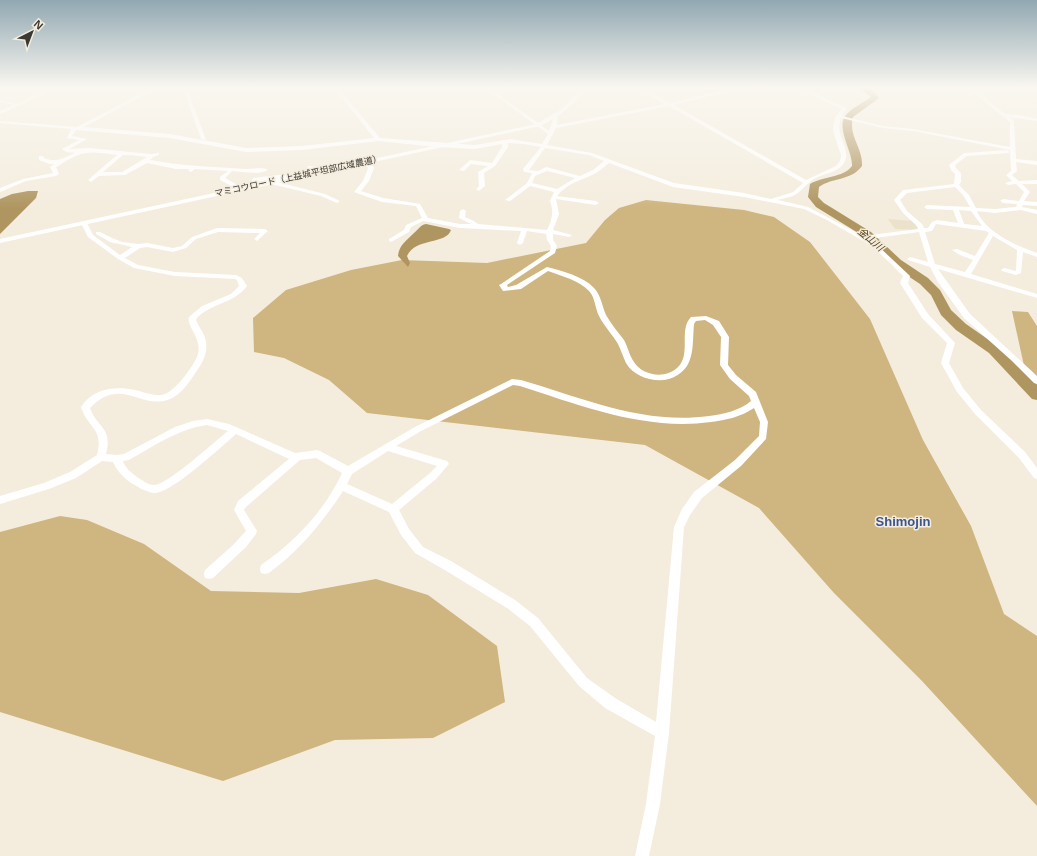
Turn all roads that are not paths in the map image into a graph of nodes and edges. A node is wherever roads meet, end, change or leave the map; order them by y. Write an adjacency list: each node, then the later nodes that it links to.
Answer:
1 (76, 128): 12 (street); 18 (street)
2 (200, 128): 13 (street)
3 (370, 128): 12 (street)
4 (525, 128): 15 (street, マミコウロード（上益城平坦部広域農道）)
5 (542, 128): 11 (street)
6 (553, 128): 11 (street)
7 (710, 128): 42 (street)
8 (835, 128): 42 (street)
9 (892, 128): 17 (street)
10 (1012, 128): 17 (street)
11 (549, 133): 16 (street)
12 (378, 138): 15 (street)
13 (204, 139)
14 (505, 142): 15 (street); 16 (street); 28 (street)
15 (447, 145): 23 (street, マミコウロード（上益城平坦部広域農道）)
16 (544, 146): 24 (street); 35 (street)
17 (1012, 150): 21 (street); 47 (street)
18 (81, 151): 19 (street); 25 (street)
19 (121, 154): 22 (street); 36 (street)
20 (42, 157): 25 (street)
21 (1013, 160): 26 (street); 43 (street)
22 (146, 161): 29 (street); 36 (street)
23 (367, 161): 32 (street, マミコウロード（上益城平坦部広域農道）); 65 (street)
24 (608, 161): 37 (street); 55 (street)
25 (59, 162): 50 (street)
26 (1037, 163)
27 (227, 164): 29 (street)
28 (493, 165): 33 (street); 49 (street)
29 (219, 168): 31 (street)
30 (308, 168): 32 (street)
31 (265, 170)
32 (328, 170): 38 (street, マミコウロード（上益城平坦部広域農道）)
33 (462, 170)
34 (230, 172): 48 (street)
35 (537, 172): 37 (street); 46 (street)
36 (98, 174): 39 (street)
37 (579, 177): 51 (street)
38 (291, 178): 40 (street); 41 (street, マミコウロード（上益城平坦部広域農道）)
39 (91, 180)
40 (254, 180)
41 (269, 182): 48 (street, マミコウロード（上益城平坦部広域農道）); 53 (street)
42 (806, 182): 55 (street)
43 (1017, 182): 44 (street); 45 (street); 60 (street)
44 (1037, 182)
45 (1008, 183)
46 (529, 184): 51 (street); 54 (street)
47 (956, 185): 62 (street); 71 (street)
48 (241, 188): 66 (street, マミコウロード（上益城平坦部広域農道）)
49 (479, 189)
50 (0, 190)
51 (555, 194): 57 (street); 73 (street)
52 (1037, 199): 58 (street)
53 (337, 200)
54 (508, 200)
55 (773, 200): 77 (street)
56 (1003, 201): 60 (street)
57 (596, 203)
58 (1034, 204): 60 (street)
59 (955, 206): 61 (street); 62 (street); 67 (street)
60 (1020, 206): 62 (street); 64 (street)
61 (927, 207)
62 (973, 208): 72 (street)
63 (463, 211): 68 (street)
64 (1037, 212)
65 (426, 220): 68 (street); 79 (street)
66 (84, 223): 80 (street, マミコウロード（上益城平坦部広域農道）); 86 (street)
67 (962, 225): 71 (street); 72 (street)
68 (476, 226): 69 (street)
69 (498, 228): 70 (street); 75 (street)
70 (525, 229): 73 (street); 81 (street)
71 (921, 230): 77 (street); 89 (street)
72 (990, 231): 83 (street); 88 (street)
73 (549, 232): 76 (street); 94 (street)
74 (98, 233): 82 (street)
75 (497, 235)
76 (569, 235)
77 (862, 238): 101 (street)
78 (257, 239): 82 (street)
79 (390, 240)
80 (0, 241)
81 (520, 243)
82 (138, 246): 86 (street)
83 (1020, 249): 85 (street); 90 (street)
84 (954, 250): 88 (street)
85 (1037, 255)
86 (120, 258): 98 (street)
87 (910, 259): 89 (street)
88 (976, 259): 91 (street)
89 (932, 265): 91 (street); 93 (street)
90 (1004, 270)
91 (967, 275): 92 (street)
92 (1037, 296)
93 (1037, 381)
94 (755, 402): 96 (street); 107 (street)
95 (234, 430): 97 (street); 99 (street); 99 (street)
96 (387, 447): 100 (street); 104 (street)
97 (297, 457): 100 (street); 106 (street)
98 (101, 458): 99 (street); 103 (street)
99 (117, 459)
100 (348, 470): 102 (street)
101 (1037, 475)
102 (341, 486): 104 (street); 105 (street)
103 (0, 500)
104 (393, 509): 107 (street)
105 (265, 569)
106 (209, 574)
107 (662, 733): 108 (street)
108 (642, 856)

